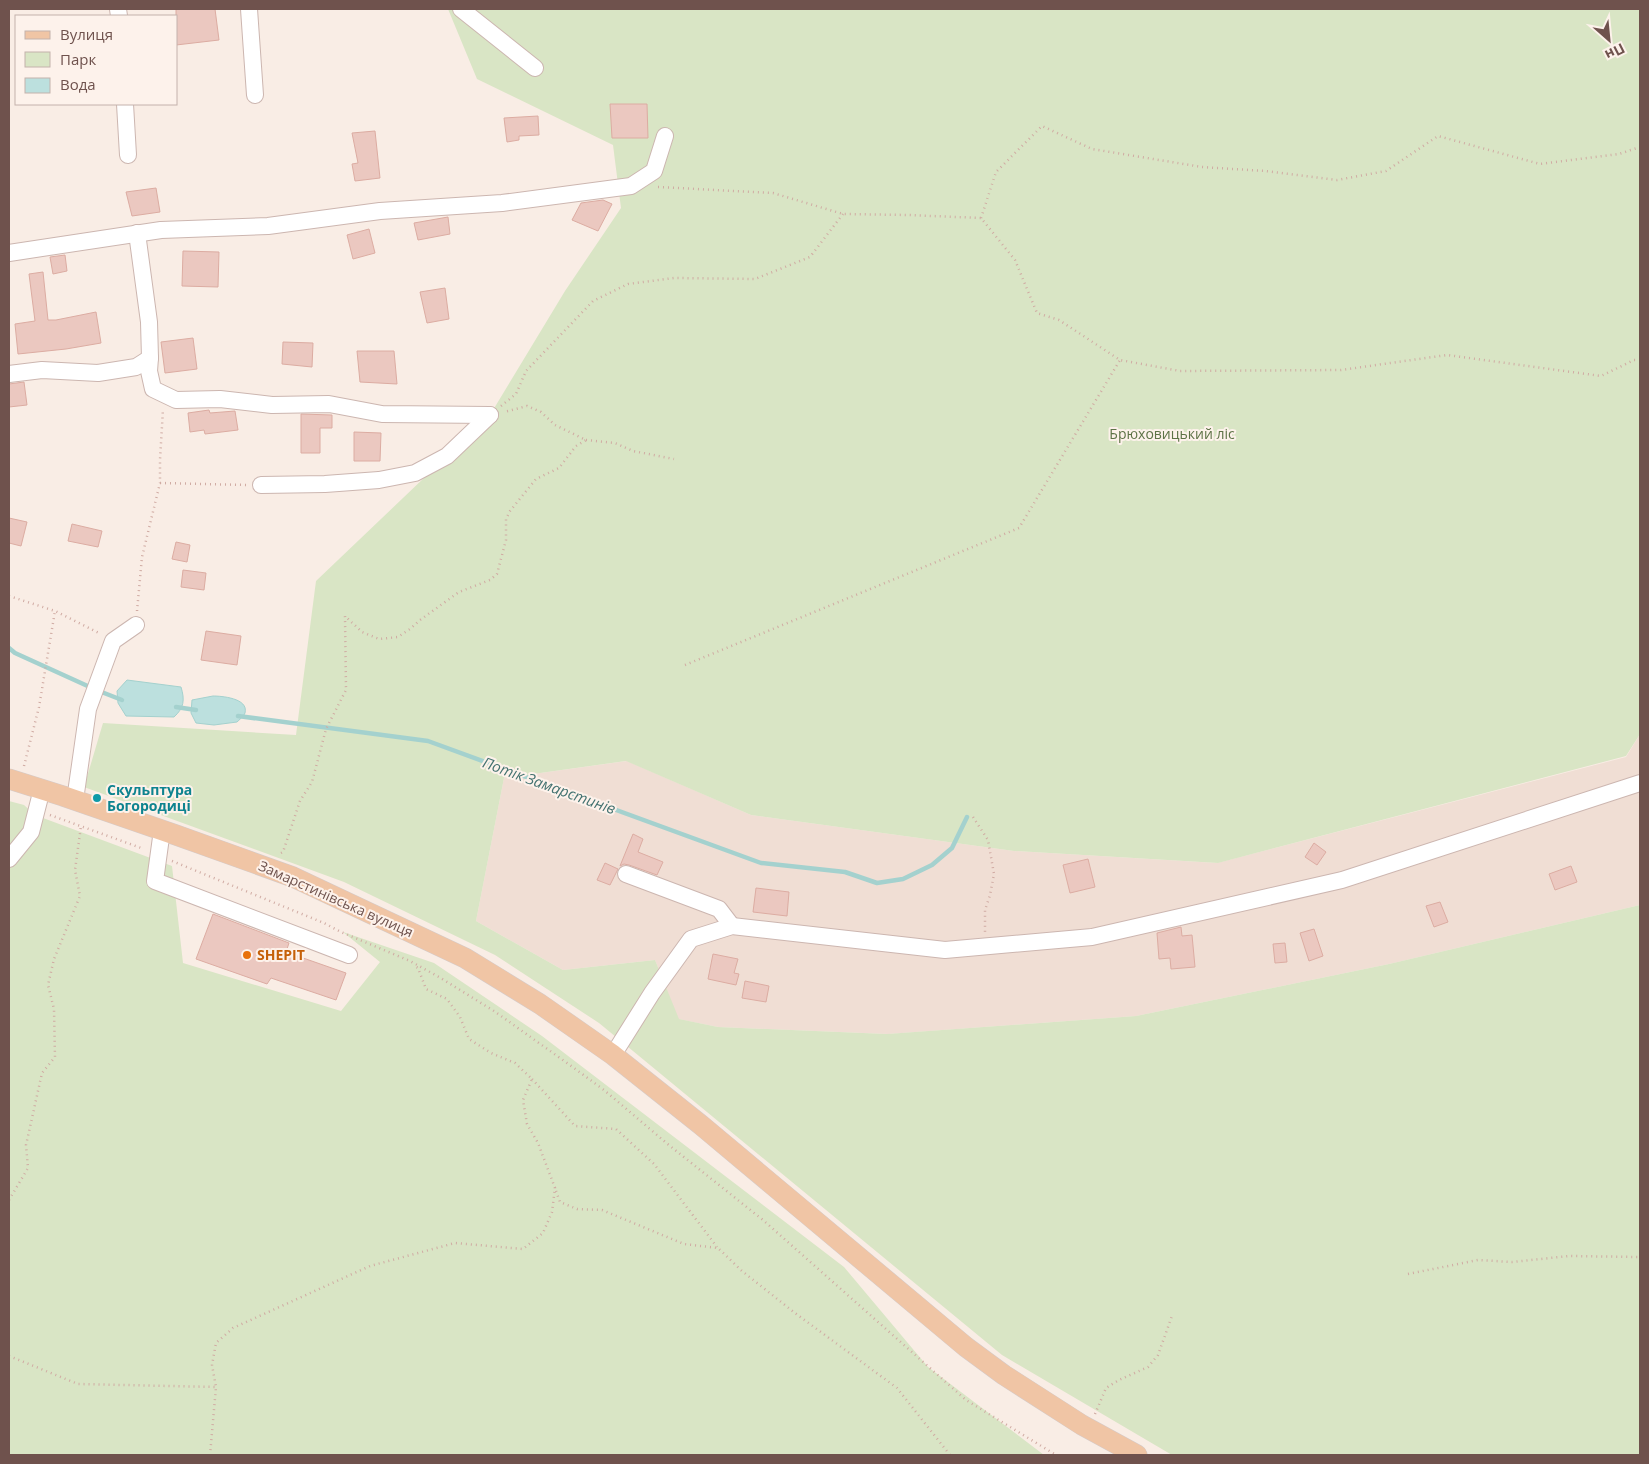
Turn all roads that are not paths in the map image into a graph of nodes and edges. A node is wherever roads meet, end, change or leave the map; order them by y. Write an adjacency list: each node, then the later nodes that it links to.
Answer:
1 (249, 9): 4 (street)
2 (462, 9): 3 (street)
3 (535, 68)
4 (255, 95)
5 (125, 105): 7 (street)
6 (665, 136): 8 (street)
7 (128, 155)
8 (137, 233): 9 (street); 10 (street)
9 (9, 253)
10 (150, 358): 11 (street); 12 (street)
11 (9, 374)
12 (261, 485)
13 (136, 625): 17 (street)
14 (14, 780): 16 (main road, Замарстинівська вулиця)
15 (1640, 783): 21 (street)
16 (42, 789): 17 (main road, Замарстинівська вулиця); 19 (street)
17 (75, 800): 18 (main road, Замарстинівська вулиця)
18 (162, 830): 22 (street); 23 (main road, Замарстинівська вулиця)
19 (9, 859)
20 (626, 874): 21 (street)
21 (732, 926): 23 (street)
22 (349, 955)
23 (613, 1055): 24 (main road, Замарстинівська вулиця)
24 (1137, 1455)

